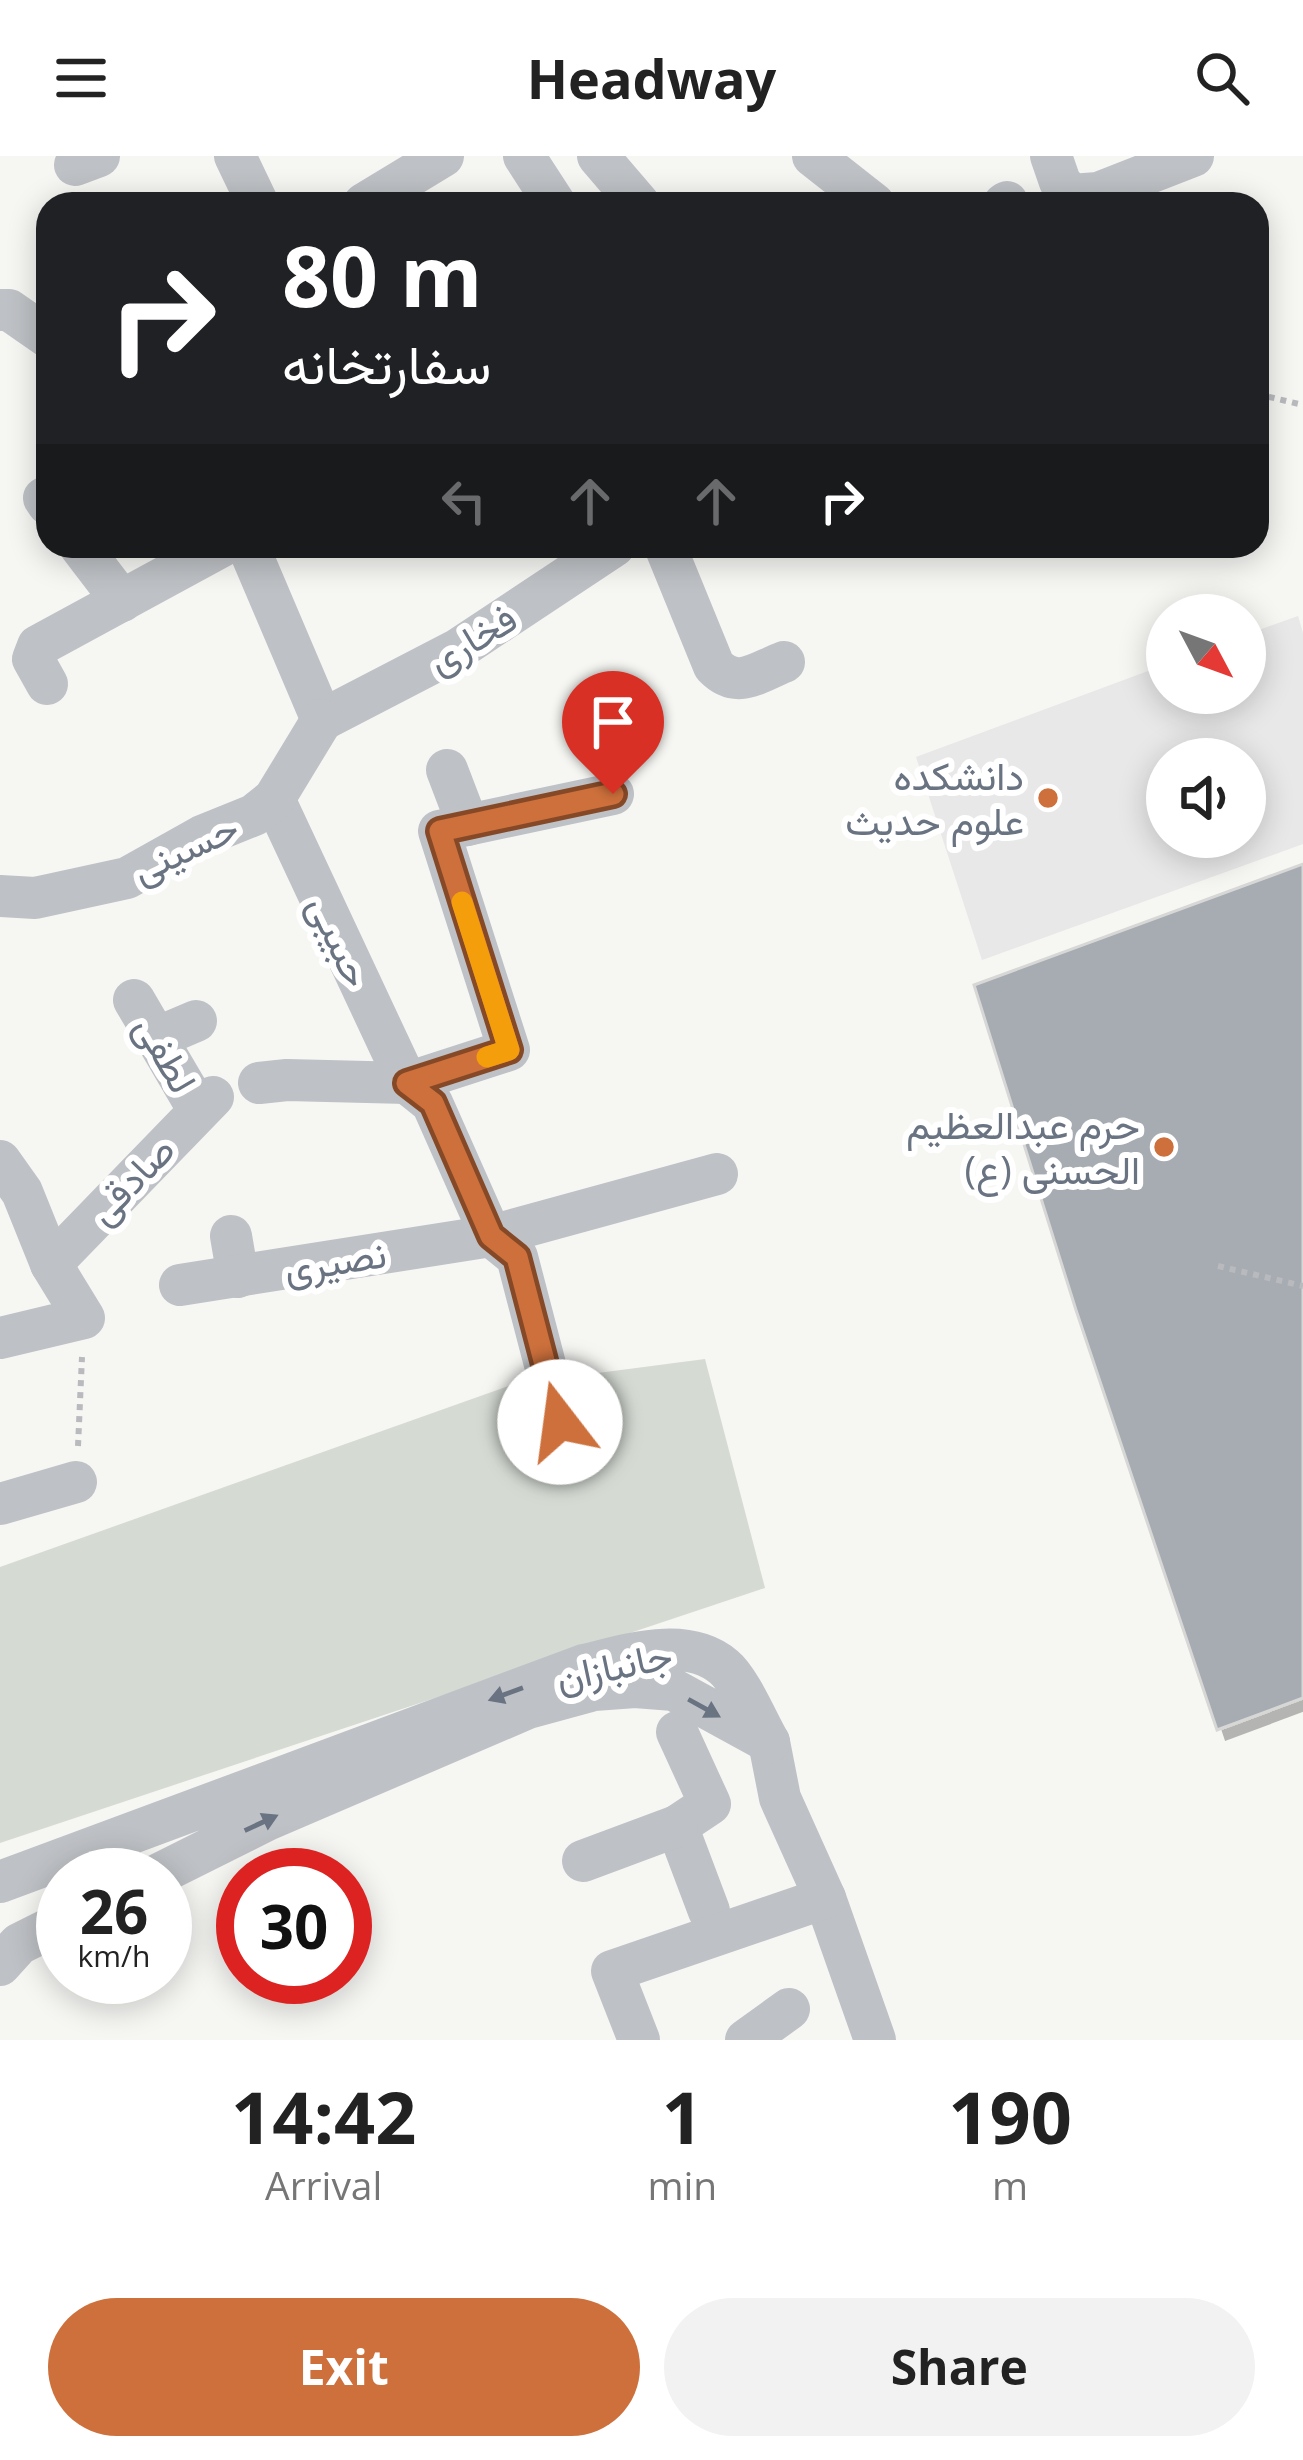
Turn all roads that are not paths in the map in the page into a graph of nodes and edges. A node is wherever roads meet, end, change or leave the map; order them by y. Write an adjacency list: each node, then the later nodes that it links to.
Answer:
1 (235, 156): 8 (street)
2 (443, 156): 9 (street)
3 (524, 156): 10 (street)
4 (598, 156): 11 (street)
5 (813, 156): 12 (street)
6 (1051, 156): 13 (street)
7 (1193, 156): 14 (street)
8 (252, 192)
9 (389, 192)
10 (547, 192)
11 (629, 192)
12 (859, 192)
13 (1068, 192)
14 (1103, 192)
15 (0, 310): 16 (street)
16 (36, 329)
17 (89, 558): 22 (street)
18 (200, 558): 22 (street)
19 (253, 558): 25 (street)
20 (588, 558): 25 (street, فخاری)
21 (669, 558): 23 (street)
22 (122, 601): 24 (street)
23 (784, 662)
24 (47, 683)
25 (322, 720): 28 (street, حسینی)
26 (447, 770): 29 (street)
27 (613, 794): 29 (street)
28 (274, 800): 30 (street, حسینی); 35 (street, حبیبی)
29 (468, 825): 35 (street)
30 (0, 896)
31 (134, 1000): 33 (street, لطفی)
32 (196, 1021): 33 (street)
33 (156, 1038): 36 (street, لطفی)
34 (259, 1083): 35 (street)
35 (407, 1083): 39 (street, حبیبی)
36 (206, 1103): 40 (street, صادقی)
37 (0, 1161): 40 (street, صادقی)
38 (717, 1174): 39 (street, نصیری)
39 (491, 1236): 41 (street, نصیری); 43 (street, حبیبی)
40 (45, 1249): 42 (street)
41 (180, 1286)
42 (0, 1338)
43 (560, 1422)
44 (76, 1482): 45 (street)
45 (0, 1504)
46 (677, 1732): 49 (street)
47 (769, 1742): 48 (street); 50 (street, جانبازان, one-way to 47); 52 (street, جانبازان, one-way to 52)
48 (780, 1798): 49 (street); 53 (street)
49 (693, 1815): 51 (street); 54 (street)
50 (192, 1858)
51 (583, 1861)
52 (0, 1882)
53 (825, 1898): 58 (street); 60 (street)
54 (710, 1910)
55 (36, 1936): 56 (street)
56 (0, 1965)
57 (789, 2009): 59 (street)
58 (637, 2039)
59 (746, 2040)
60 (875, 2040)

